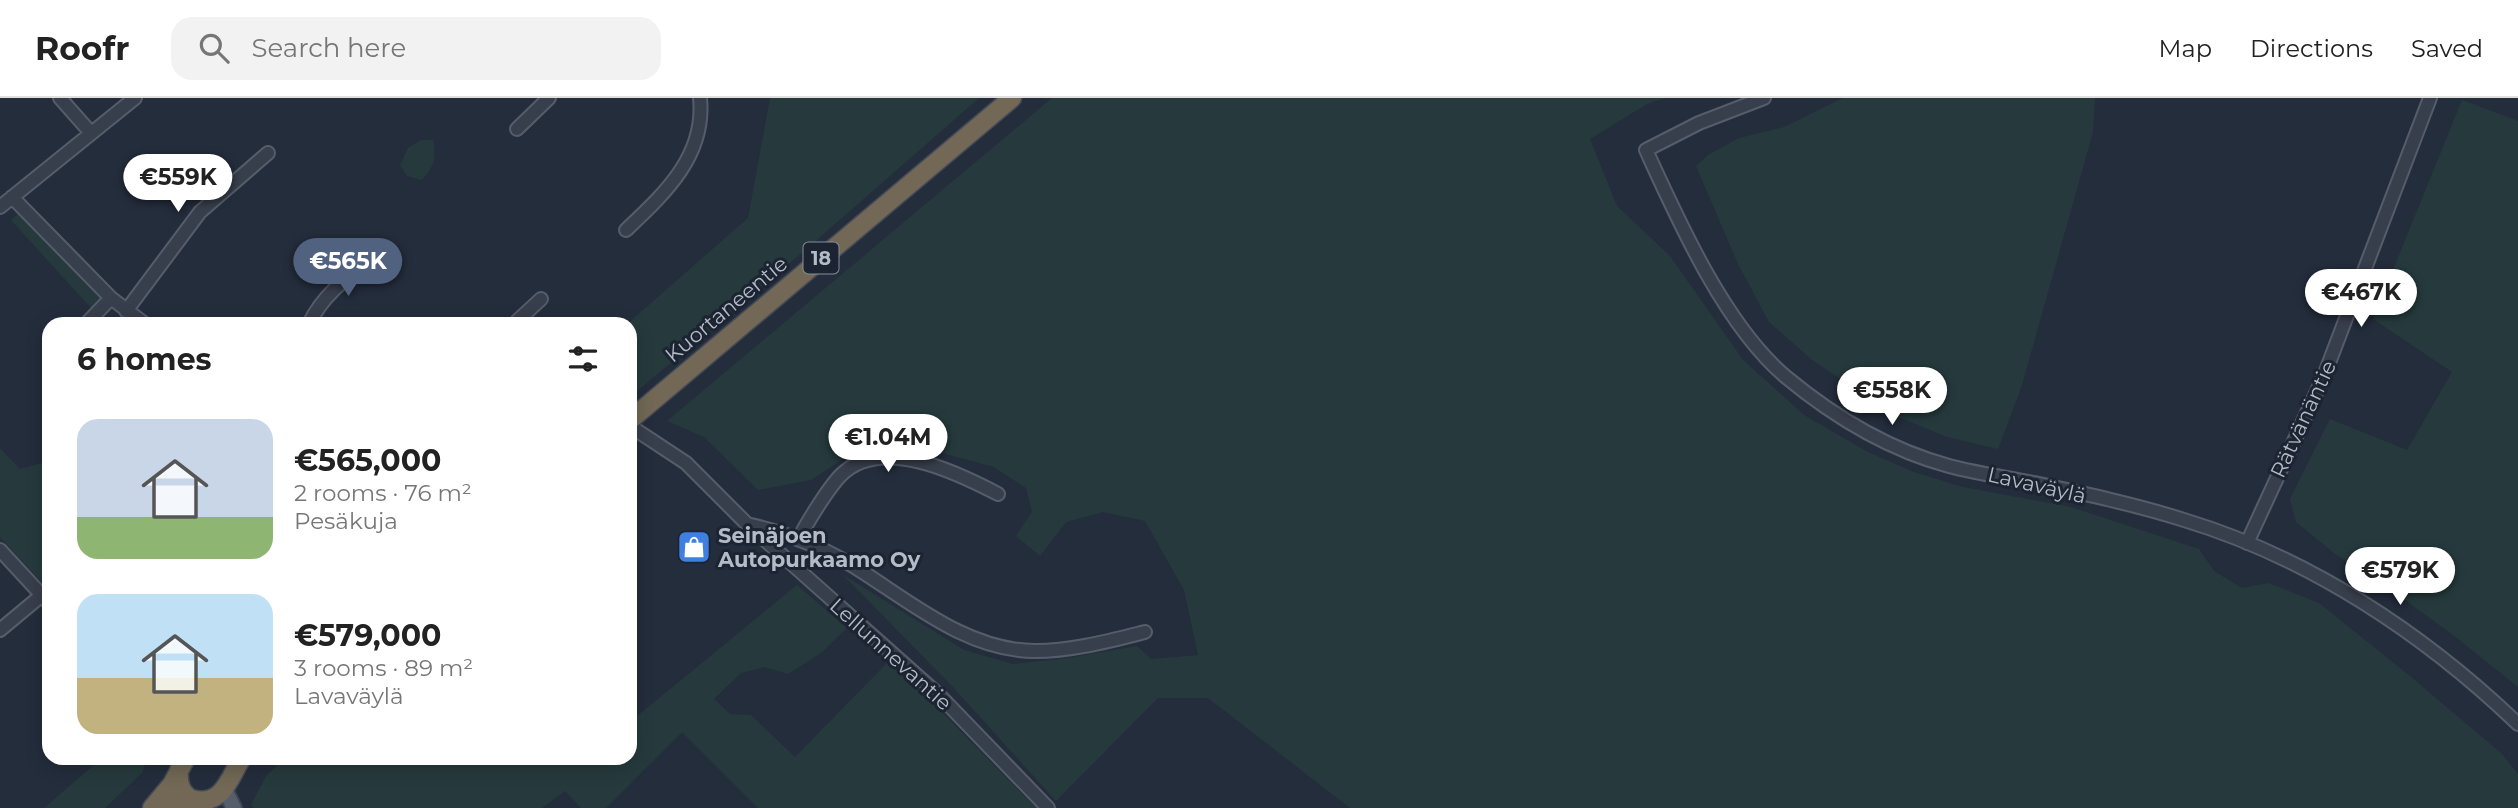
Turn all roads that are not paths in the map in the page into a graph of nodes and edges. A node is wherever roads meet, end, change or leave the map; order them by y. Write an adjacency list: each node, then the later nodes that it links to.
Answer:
1 (60, 98): 9 (street)
2 (135, 98): 9 (street)
3 (549, 98): 8 (street)
4 (700, 98): 13 (street)
5 (1012, 98): 22 (highway, Kuortaneentie / 18)
6 (1764, 98): 27 (street, Lavaväylä)
7 (2430, 98): 27 (street, Rätvänäntie)
8 (517, 130)
9 (91, 133): 11 (street)
10 (268, 153): 17 (street)
11 (12, 197): 12 (street); 15 (street)
12 (0, 207)
13 (626, 230)
14 (370, 260): 20 (street)
15 (111, 298): 17 (street); 18 (street)
16 (541, 299): 21 (street)
17 (126, 311): 19 (street)
18 (93, 317)
19 (135, 317)
20 (312, 317)
21 (522, 317)
22 (637, 414)
23 (637, 431): 25 (street, Lellunnevantie)
24 (998, 495): 26 (street)
25 (747, 524): 26 (street); 42 (street, Lellunnevantie)
26 (799, 538): 32 (street)
27 (2247, 543): 33 (street, Lavaväylä)
28 (0, 550): 29 (street)
29 (42, 596)
30 (42, 601): 31 (street)
31 (0, 630)
32 (1144, 632)
33 (2518, 724)
34 (181, 765): 39 (highway)
35 (181, 765): 40 (highway)
36 (228, 765): 38 (highway)
37 (240, 765): 38 (highway)
38 (231, 793): 39 (highway)
39 (203, 804): 41 (highway)
40 (152, 808)
41 (170, 808)
42 (1048, 808)

